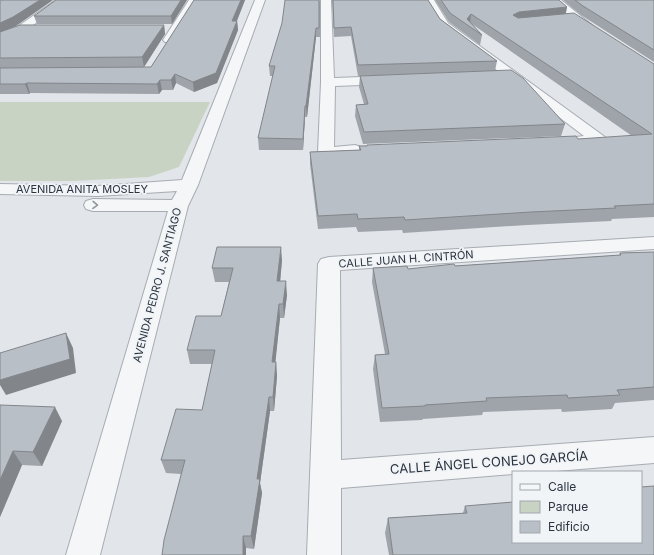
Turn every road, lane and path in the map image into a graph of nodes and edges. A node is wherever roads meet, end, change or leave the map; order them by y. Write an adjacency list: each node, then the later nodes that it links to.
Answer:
1 (62, 0): 7 (street)
2 (194, 0): 10 (street)
3 (260, 0): 20 (street, AVENIDA PEDRO J. SANTIAGO)
4 (326, 0): 17 (street)
5 (429, 0): 14 (street)
6 (555, 0): 11 (street)
7 (21, 29): 8 (street); 12 (street)
8 (36, 29)
9 (161, 29): 10 (street)
10 (176, 29): 13 (street)
11 (602, 36)
12 (0, 39)
13 (165, 48)
14 (512, 75): 15 (street); 18 (street)
15 (488, 76)
16 (400, 79): 17 (street)
17 (328, 82): 19 (street)
18 (562, 141)
19 (366, 150)
20 (188, 185): 21 (street, AVENIDA ANITA MOSLEY); 23 (street, AVENIDA PEDRO J. SANTIAGO)
21 (0, 189)
22 (0, 204): 23 (street, AVENIDA ANITA MOSLEY, one-way to 23)
23 (179, 206): 27 (street, AVENIDA PEDRO J. SANTIAGO)
24 (654, 243): 26 (street, CALLE JUAN H. CINTRÓN)
25 (654, 450): 26 (street, CALLE ÁNGEL CONEJO GARCÍA)
26 (324, 475): 28 (street, CALLE JUAN H. CINTRÓN)
27 (83, 555)
28 (324, 555)

